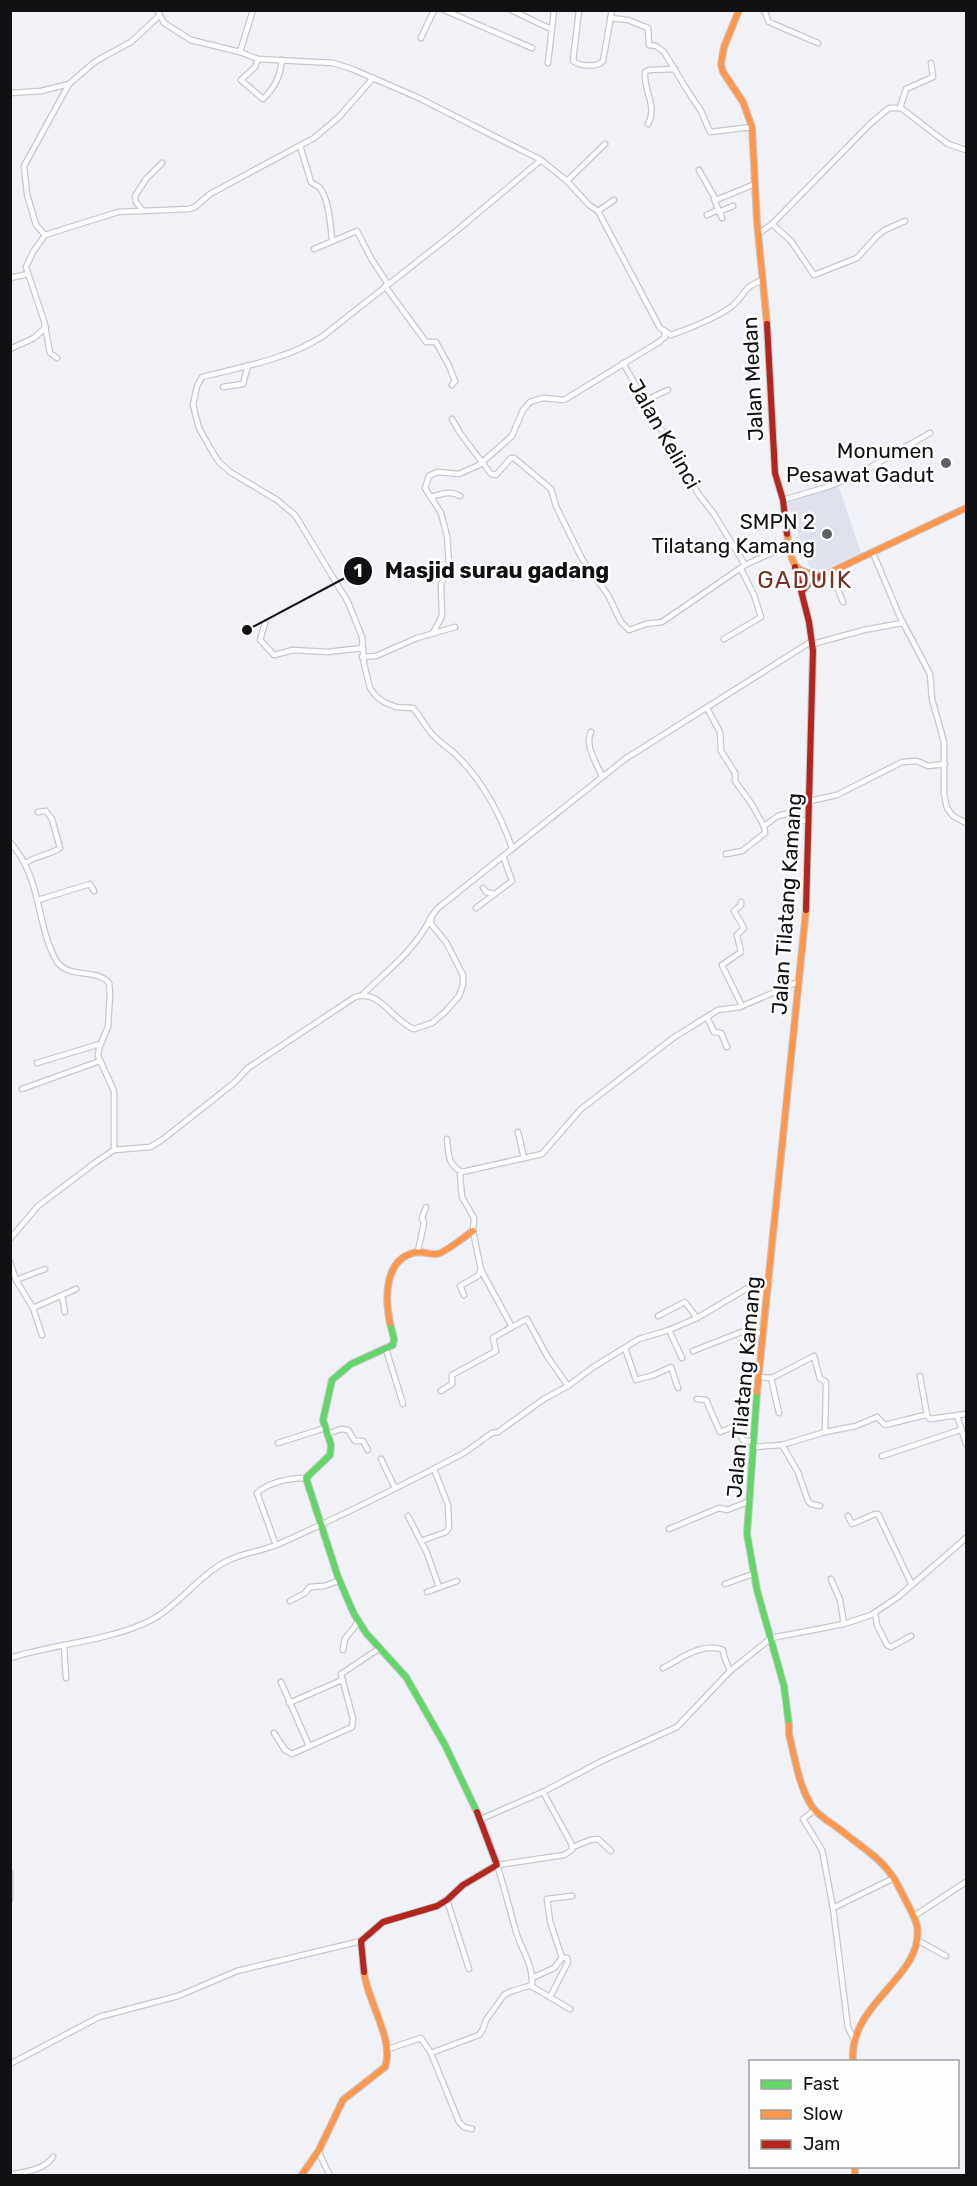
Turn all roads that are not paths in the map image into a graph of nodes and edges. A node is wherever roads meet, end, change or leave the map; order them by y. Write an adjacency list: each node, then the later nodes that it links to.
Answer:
1 (254, 10): 17 (street)
2 (434, 10): 14 (street)
3 (444, 10): 10 (street)
4 (511, 10): 13 (street)
5 (554, 10): 13 (street)
6 (579, 10): 12 (street)
7 (612, 10): 12 (street)
8 (739, 10): 28 (main road, Jalan Medan)
9 (764, 10): 15 (street)
10 (454, 12): 16 (street)
11 (158, 13): 17 (street); 24 (street)
12 (610, 18): 22 (street)
13 (551, 29): 20 (street)
14 (421, 38)
15 (818, 43)
16 (532, 48)
17 (240, 52): 18 (street)
18 (258, 59): 19 (street); 19 (street)
19 (282, 60): 23 (street)
20 (548, 63)
21 (931, 63): 26 (street)
22 (675, 69): 27 (street); 28 (street)
23 (373, 78): 30 (street); 32 (street)
24 (69, 84): 25 (street); 48 (street)
25 (10, 93)
26 (900, 108): 31 (street); 46 (street)
27 (648, 124)
28 (752, 127): 36 (main road, Jalan Medan)
29 (605, 144): 35 (street)
30 (300, 146): 40 (street); 49 (street)
31 (966, 150)
32 (541, 160): 35 (street); 54 (street)
33 (162, 163): 40 (street)
34 (699, 170): 37 (street)
35 (567, 181): 41 (street)
36 (754, 184): 37 (street); 47 (main road, Jalan Medan)
37 (714, 199): 42 (street)
38 (614, 200): 41 (street)
39 (733, 206): 42 (street)
40 (142, 210): 48 (street)
41 (598, 211): 56 (street)
42 (719, 211): 43 (street); 44 (street)
43 (707, 215)
44 (722, 218)
45 (905, 221): 46 (street)
46 (772, 224): 47 (street)
47 (758, 234): 53 (main road, Jalan Medan)
48 (45, 235): 51 (street)
49 (332, 241): 50 (street); 54 (street)
50 (314, 249)
51 (28, 274): 52 (street); 55 (street)
52 (10, 278)
53 (764, 280): 56 (street); 70 (main road, Jalan Medan)
54 (387, 285): 60 (street); 61 (street)
55 (46, 327): 57 (street); 58 (street)
56 (665, 333): 59 (street)
57 (10, 349)
58 (57, 358)
59 (623, 363): 64 (street, Jalan Kelinci); 67 (street)
60 (248, 365): 62 (street); 86 (street)
61 (452, 385)
62 (223, 387)
63 (668, 390): 64 (street)
64 (644, 401): 74 (street, Jalan Kelinci)
65 (452, 419): 67 (street)
66 (930, 433): 70 (street)
67 (482, 463): 69 (street); 74 (street)
68 (460, 496): 69 (street)
69 (431, 497): 83 (street)
70 (783, 500): 72 (main road, Jalan Medan)
71 (966, 508): 73 (main road)
72 (789, 545): 74 (street); 75 (main road, Jalan Medan)
73 (873, 553): 76 (main road); 81 (street)
74 (743, 567): 84 (street, Jalan Kelinci)
75 (795, 567): 77 (main road); 78 (main road, Jalan Medan)
76 (831, 572): 77 (main road); 79 (street)
77 (822, 576): 78 (main road)
78 (802, 591): 85 (main road, Jalan Tilatang Kamang)
79 (843, 602)
80 (265, 623): 86 (street)
81 (903, 623): 85 (street); 90 (street)
82 (455, 627): 83 (street)
83 (433, 633): 87 (street)
84 (724, 639)
85 (812, 643): 88 (street); 92 (main road, Jalan Tilatang Kamang)
86 (363, 648): 87 (street)
87 (362, 657): 98 (street)
88 (707, 708): 91 (street); 96 (street)
89 (591, 732): 91 (street)
90 (945, 764): 92 (street); 95 (street)
91 (602, 776): 98 (street)
92 (810, 801): 94 (main road, Jalan Tilatang Kamang)
93 (38, 812): 101 (street)
94 (809, 820): 96 (street); 109 (main road, Jalan Tilatang Kamang)
95 (966, 823)
96 (764, 826): 99 (street)
97 (10, 842): 101 (street)
98 (513, 848): 100 (street)
99 (726, 854)
100 (503, 856): 104 (street); 108 (street)
101 (26, 862): 105 (street)
102 (483, 888): 104 (street)
103 (94, 891): 105 (street)
104 (494, 894): 107 (street)
105 (38, 900): 113 (street)
106 (741, 902): 111 (street)
107 (476, 908)
108 (431, 917): 110 (street); 110 (street)
109 (800, 981): 111 (street); 131 (main road, Jalan Tilatang Kamang)
110 (363, 994): 120 (street)
111 (742, 1006): 112 (street)
112 (707, 1017): 114 (street); 121 (street)
113 (100, 1044): 115 (street); 116 (street)
114 (728, 1047)
115 (100, 1061): 117 (street); 120 (street)
116 (37, 1064)
117 (22, 1089)
118 (518, 1132): 121 (street)
119 (447, 1139): 122 (street)
120 (114, 1150): 125 (street)
121 (524, 1158): 122 (street)
122 (462, 1172): 124 (street)
123 (426, 1206): 126 (street)
124 (473, 1231): 126 (main road); 129 (street)
125 (10, 1239)
126 (418, 1251): 144 (main road)
127 (10, 1262): 130 (street)
128 (45, 1269): 130 (street)
129 (481, 1270): 133 (street); 139 (street)
130 (16, 1280): 135 (street)
131 (770, 1280): 138 (street); 141 (main road, Jalan Tilatang Kamang)
132 (76, 1289): 134 (street)
133 (464, 1295)
134 (62, 1296): 135 (street); 136 (street)
135 (33, 1308): 142 (street)
136 (65, 1312)
137 (658, 1316): 138 (street)
138 (697, 1318): 140 (street)
139 (512, 1327): 150 (street); 152 (street)
140 (669, 1330): 143 (street); 146 (street)
141 (764, 1333): 145 (street); 148 (main road, Jalan Tilatang Kamang)
142 (42, 1335)
143 (625, 1348): 150 (street); 151 (street)
144 (386, 1349): 154 (street); 160 (main road)
145 (693, 1351)
146 (682, 1359)
147 (920, 1376): 157 (street)
148 (760, 1377): 149 (street); 163 (main road, Jalan Tilatang Kamang)
149 (771, 1378): 155 (street); 161 (street)
150 (568, 1386): 169 (street)
151 (678, 1388)
152 (441, 1391)
153 (697, 1399): 163 (street)
154 (403, 1404)
155 (779, 1413)
156 (966, 1414): 158 (street)
157 (927, 1415): 158 (street); 161 (street)
158 (957, 1415): 159 (street)
159 (960, 1430): 164 (street); 167 (street)
160 (326, 1431): 162 (street); 166 (street); 170 (main road)
161 (825, 1432): 165 (street)
162 (278, 1443)
163 (752, 1444): 165 (street); 172 (main road, Jalan Tilatang Kamang)
164 (966, 1444)
165 (782, 1445): 173 (street)
166 (368, 1450)
167 (882, 1456)
168 (381, 1459): 171 (street)
169 (434, 1469): 171 (street); 179 (street)
170 (306, 1478): 176 (main road); 180 (street)
171 (395, 1488): 176 (street)
172 (750, 1501): 177 (street); 181 (main road, Jalan Tilatang Kamang)
173 (820, 1506)
174 (408, 1516): 179 (street)
175 (848, 1516): 186 (street)
176 (322, 1523): 180 (street); 183 (main road)
177 (669, 1529)
178 (966, 1538): 186 (street)
179 (421, 1541): 187 (street)
180 (276, 1545): 195 (street)
181 (753, 1574): 185 (street); 194 (main road, Jalan Tilatang Kamang)
182 (831, 1579): 192 (street)
183 (338, 1581): 189 (street); 191 (main road)
184 (457, 1581): 187 (street)
185 (725, 1584)
186 (912, 1585): 190 (street)
187 (439, 1587): 188 (street)
188 (427, 1592)
189 (290, 1601)
190 (875, 1612): 192 (street); 193 (street)
191 (358, 1621): 196 (main road); 197 (street)
192 (844, 1624): 194 (street)
193 (911, 1636)
194 (771, 1638): 200 (street); 208 (main road, Jalan Tilatang Kamang)
195 (64, 1646): 198 (street); 201 (street)
196 (380, 1648): 202 (street); 209 (main road)
197 (343, 1650)
198 (10, 1658)
199 (663, 1668): 200 (street)
200 (730, 1671): 207 (street)
201 (66, 1678)
202 (342, 1680): 204 (street); 206 (street)
203 (281, 1682): 204 (street)
204 (289, 1703): 206 (street)
205 (274, 1733): 206 (street)
206 (309, 1746)
207 (543, 1792): 209 (street); 210 (street)
208 (815, 1810): 214 (main road, Jalan Tilatang Kamang); 219 (street)
209 (481, 1819): 212 (main road)
210 (573, 1847): 211 (street); 212 (street)
211 (611, 1851)
212 (497, 1865): 218 (main road); 226 (street)
213 (10, 1873): 217 (street)
214 (894, 1878): 219 (street); 220 (main road, Jalan Tilatang Kamang)
215 (966, 1882): 220 (street)
216 (572, 1896): 224 (street)
217 (10, 1899)
218 (447, 1900): 222 (main road); 225 (street)
219 (833, 1908): 230 (street)
220 (914, 1916): 221 (main road, Jalan Tilatang Kamang)
221 (917, 1940): 223 (street); 230 (main road)
222 (361, 1941): 231 (main road); 234 (street)
223 (946, 1956)
224 (562, 1957): 226 (street); 228 (street)
225 (469, 1969)
226 (532, 1978): 227 (street)
227 (531, 1986): 228 (street); 232 (street)
228 (550, 1997): 229 (street)
229 (570, 2009)
230 (854, 2039): 233 (main road)
231 (388, 2049): 232 (street); 236 (main road)
232 (431, 2053): 235 (street)
233 (853, 2060)
234 (10, 2064)
235 (472, 2128)
236 (319, 2150): 239 (main road); 240 (street)
237 (53, 2157): 238 (street)
238 (10, 2175)
239 (301, 2175)
240 (330, 2175)

